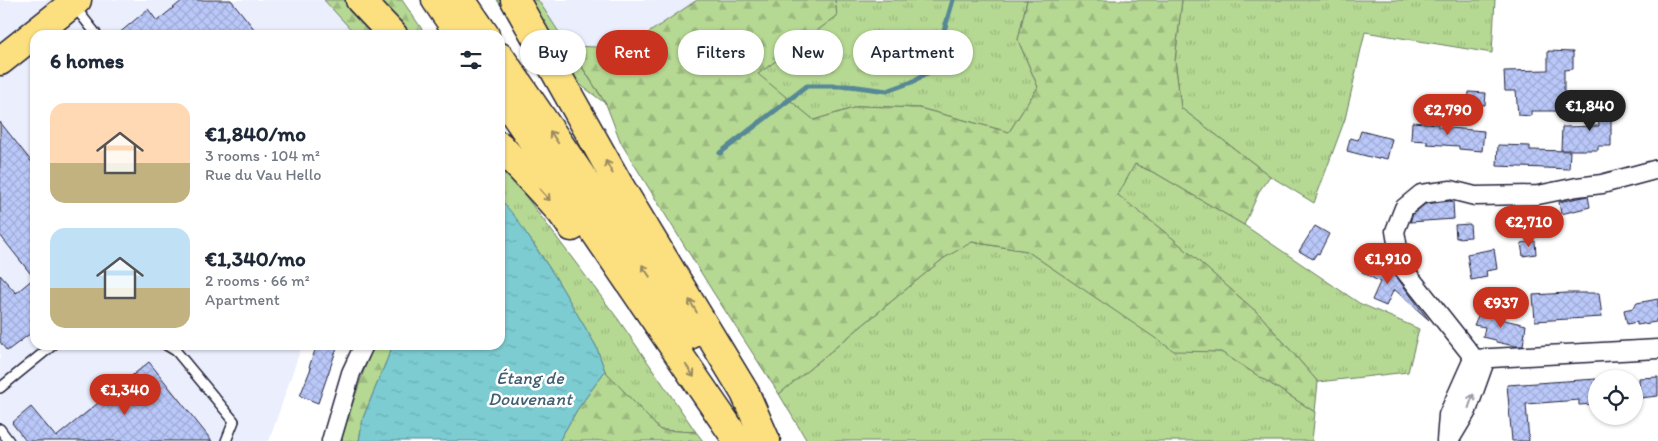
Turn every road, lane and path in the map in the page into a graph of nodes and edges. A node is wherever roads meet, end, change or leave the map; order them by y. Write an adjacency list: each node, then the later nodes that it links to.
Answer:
1 (360, 0): 8 (main road)
2 (436, 0): 9 (main road)
3 (461, 0): 10 (main road)
4 (515, 0): 30 (main road, one-way to 4)
5 (67, 1): 6 (main road); 7 (lane); 12 (main road)
6 (35, 30)
7 (93, 30)
8 (389, 30)
9 (457, 30)
10 (482, 30)
11 (30, 34): 13 (main road)
12 (0, 42)
13 (0, 61)
14 (505, 64): 30 (main road, one-way to 14)
15 (505, 100): 18 (main road)
16 (505, 151): 18 (main road, one-way to 18)
17 (1658, 169): 23 (street)
18 (633, 288): 29 (main road, one-way to 29)
19 (1658, 349): 23 (street)
20 (48, 350): 24 (lane)
21 (174, 350): 27 (lane)
22 (362, 350): 28 (street)
23 (1479, 359): 31 (street)
24 (0, 388)
25 (0, 429): 26 (lane)
26 (9, 441)
27 (226, 441)
28 (331, 441)
29 (738, 441)
30 (764, 441)
31 (1448, 441)

